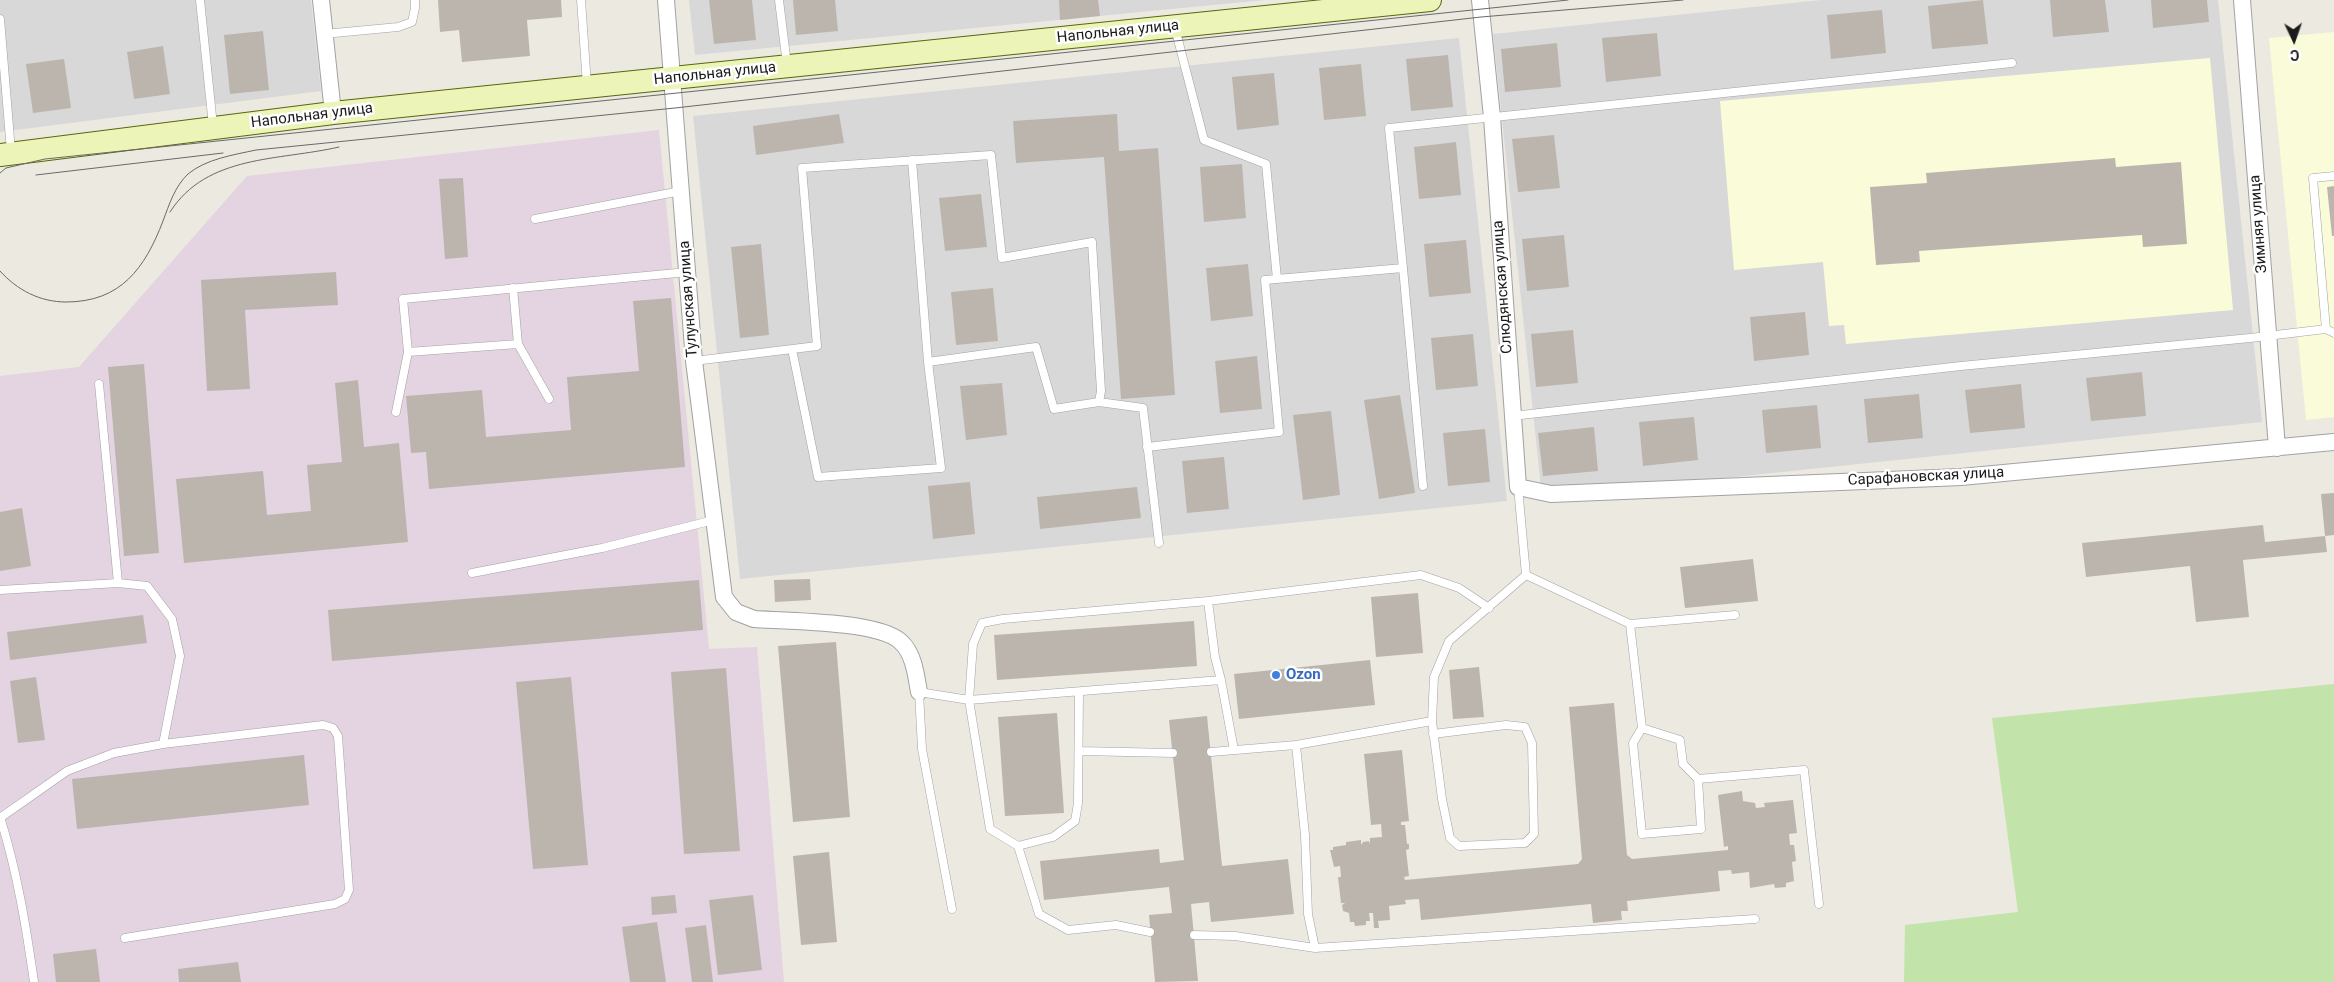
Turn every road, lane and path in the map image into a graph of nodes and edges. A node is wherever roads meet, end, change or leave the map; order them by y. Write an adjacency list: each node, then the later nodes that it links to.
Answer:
1 (200, 0): 19 (lane)
2 (321, 0): 12 (street)
3 (415, 0): 12 (lane)
4 (581, 0): 16 (lane)
5 (666, 0): 15 (street, Тулунская улица)
6 (779, 0): 14 (lane)
7 (1430, 0): 11 (street, Напольная улица)
8 (1480, 0): 18 (street, Слюдянская улица)
9 (2242, 0): 31 (street, Зимняя улица)
10 (0, 19): 20 (lane)
11 (1174, 26): 14 (street, Напольная улица); 27 (lane)
12 (324, 34): 17 (street)
13 (2012, 63): 18 (lane)
14 (787, 66): 15 (street, Напольная улица)
15 (672, 78): 16 (street, Напольная улица); 23 (street, Тулунская улица)
16 (587, 87): 17 (street, Напольная улица)
17 (333, 113): 19 (street, Напольная улица)
18 (1492, 117): 25 (lane); 41 (street, Слюдянская улица)
19 (214, 128): 20 (street, Напольная улица)
20 (6, 154)
21 (912, 160): 33 (lane); 36 (lane); 39 (lane)
22 (2334, 176): 29 (lane)
23 (681, 191): 24 (lane); 26 (street, Тулунская улица)
24 (535, 219)
25 (1403, 268): 27 (lane); 45 (lane)
26 (687, 272): 28 (lane); 35 (street, Тулунская улица)
27 (1277, 280): 43 (lane)
28 (513, 288): 32 (lane); 34 (lane)
29 (2326, 329): 30 (lane); 31 (lane)
30 (2334, 333)
31 (2268, 336): 41 (lane); 44 (street, Зимняя улица)
32 (518, 344): 34 (lane); 38 (lane)
33 (792, 349): 35 (lane); 36 (lane)
34 (408, 352): 40 (lane)
35 (694, 360): 47 (street, Тулунская улица)
36 (928, 362): 39 (lane)
37 (99, 384): 51 (lane)
38 (549, 399)
39 (1099, 402): 43 (lane)
40 (396, 412)
41 (1512, 416): 46 (street, Слюдянская улица)
42 (2334, 442): 44 (street, Сарафановская улица)
43 (1147, 447): 48 (lane)
44 (2277, 448): 46 (street, Сарафановская улица)
45 (1423, 486)
46 (1518, 487): 50 (lane, Слюдянская улица)
47 (714, 520): 49 (lane); 58 (street, Тулунская улица)
48 (1158, 542)
49 (472, 573)
50 (1526, 575): 54 (lane); 56 (lane)
51 (118, 583): 52 (lane); 64 (lane)
52 (0, 590)
53 (1208, 601): 54 (lane); 57 (lane); 60 (lane)
54 (1489, 608): 61 (lane)
55 (1735, 615): 56 (lane)
56 (1630, 624): 62 (lane)
57 (1221, 680): 59 (lane); 67 (lane)
58 (919, 692): 60 (lane); 74 (lane)
59 (1080, 692): 60 (lane); 66 (lane)
60 (969, 700): 72 (lane)
61 (1432, 721): 63 (lane); 65 (lane)
62 (1642, 728): 70 (lane); 70 (lane)
63 (1434, 734): 63 (lane)
64 (163, 744): 71 (lane); 78 (lane)
65 (1296, 745): 67 (lane); 79 (lane)
66 (1079, 750): 69 (lane); 72 (lane)
67 (1234, 750): 68 (lane)
68 (1211, 752)
69 (1173, 753)
70 (1698, 779): 73 (lane)
71 (0, 817): 80 (lane)
72 (1018, 846): 76 (lane)
73 (1819, 904)
74 (952, 909)
75 (1755, 920): 79 (lane)
76 (1150, 932)
77 (1194, 935): 79 (lane)
78 (125, 938)
79 (1315, 948)
80 (34, 982)

